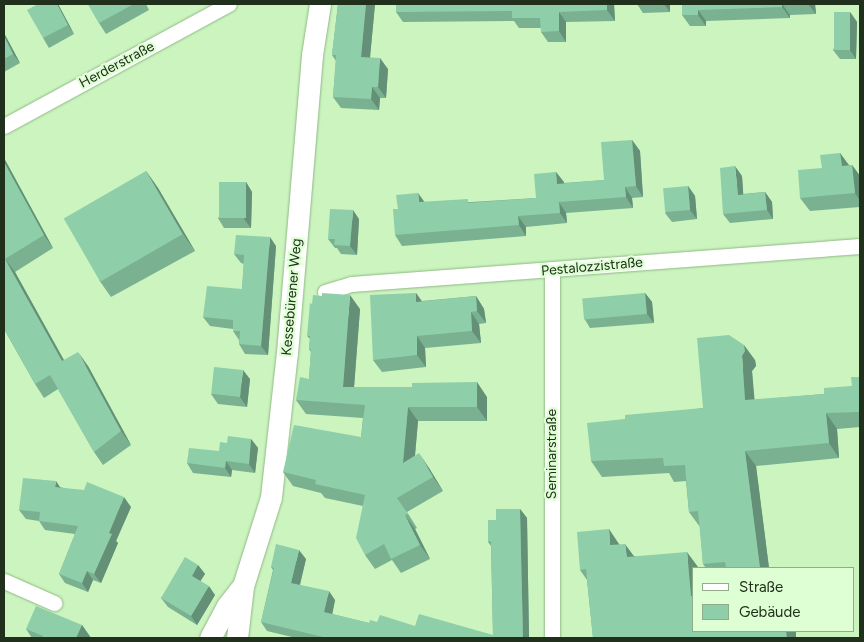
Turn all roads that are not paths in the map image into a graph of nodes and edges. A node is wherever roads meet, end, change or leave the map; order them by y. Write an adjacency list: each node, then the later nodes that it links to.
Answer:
1 (230, 4): 3 (street, Herderstraße)
2 (320, 4): 8 (main road, Kessebürener Weg)
3 (4, 126)
4 (860, 246): 5 (street, Pestalozzistraße)
5 (552, 270): 6 (street, Pestalozzistraße); 12 (street, Seminarstraße)
6 (325, 292)
7 (4, 581): 9 (street)
8 (243, 586): 10 (main road, Kessebürener Weg); 11 (main road, Kessebürener Weg)
9 (54, 603)
10 (210, 638)
11 (238, 638)
12 (552, 638)

